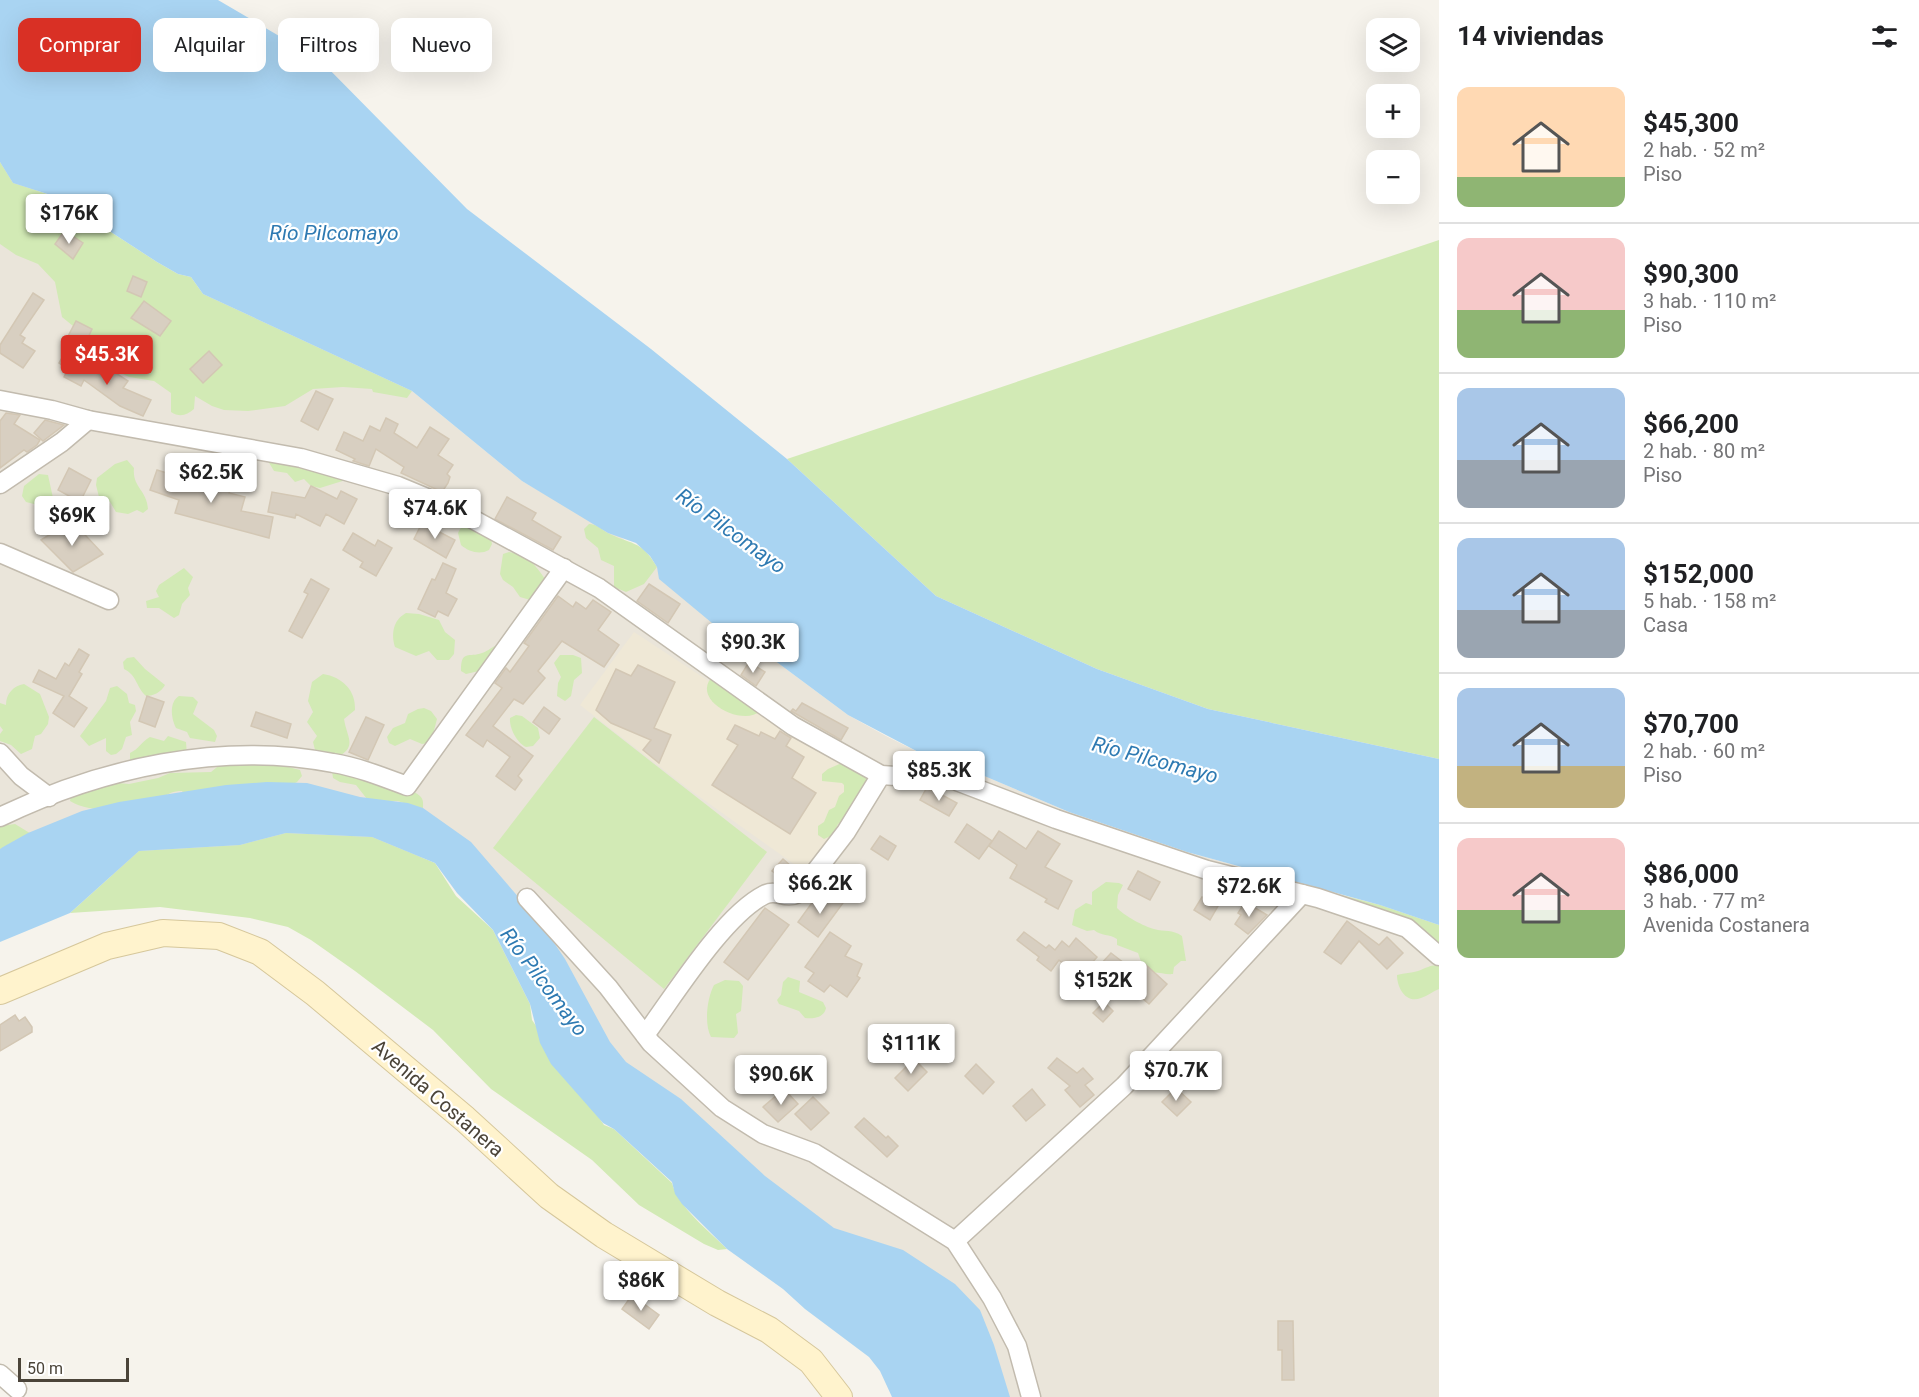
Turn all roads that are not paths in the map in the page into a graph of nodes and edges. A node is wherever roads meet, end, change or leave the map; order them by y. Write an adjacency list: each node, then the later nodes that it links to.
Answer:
1 (0, 400): 2 (street)
2 (88, 420): 3 (street); 5 (street)
3 (0, 484)
4 (0, 553): 6 (street)
5 (564, 568): 8 (street); 9 (street)
6 (110, 600)
7 (0, 753): 9 (street)
8 (881, 775): 11 (street); 15 (street)
9 (48, 797): 10 (street)
10 (0, 817)
11 (1302, 894): 13 (street); 16 (street)
12 (527, 898): 15 (street)
13 (1439, 956)
14 (0, 991): 19 (street, Avenida Costanera)
15 (645, 1035): 16 (street)
16 (955, 1241): 20 (street)
17 (0, 1374): 18 (street)
18 (17, 1389)
19 (839, 1397)
20 (1031, 1397)

